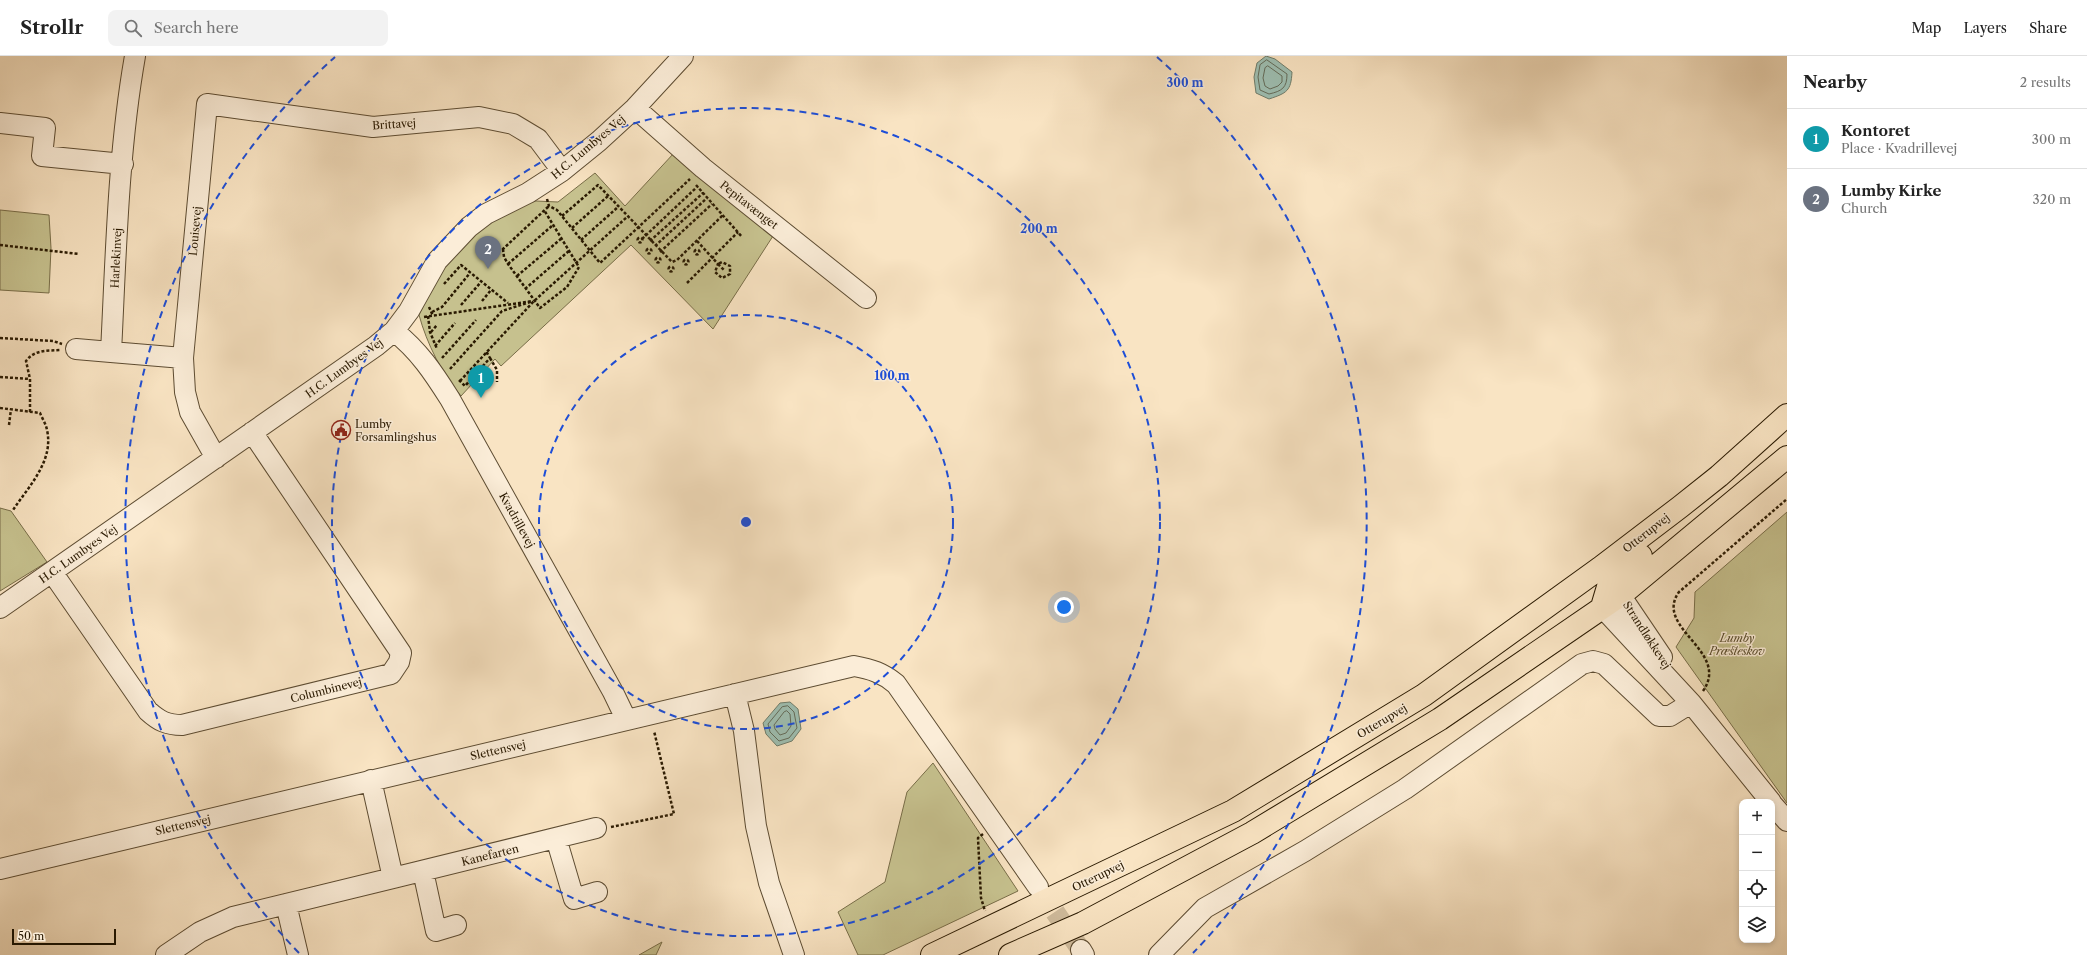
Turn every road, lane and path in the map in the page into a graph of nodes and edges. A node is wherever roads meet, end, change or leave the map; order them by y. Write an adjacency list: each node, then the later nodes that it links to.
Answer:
1 (134, 56): 6 (street, Harlekinvej)
2 (683, 56): 4 (street, H.C. Lumbyes Vej)
3 (207, 104): 7 (street, Brittavej); 80 (street, Louisevej)
4 (635, 108): 7 (street, H.C. Lumbyes Vej); 61 (street, Pepitavænget)
5 (0, 123): 6 (street)
6 (123, 164): 78 (street, Harlekinvej)
7 (562, 171): 67 (street, H.C. Lumbyes Vej)
8 (697, 187): 10 (path); 13 (path); 26 (path)
9 (666, 193): 13 (path)
10 (703, 193): 14 (path); 31 (path)
11 (608, 196): 17 (path); 20 (path); 24 (path)
12 (662, 197): 15 (path)
13 (670, 197): 15 (path)
14 (707, 198): 16 (path); 34 (path)
15 (666, 200): 23 (path)
16 (712, 204): 19 (path); 42 (path)
17 (618, 208): 21 (path); 30 (path)
18 (544, 210): 20 (path); 22 (path); 37 (path)
19 (723, 215): 25 (path); 32 (path)
20 (562, 216): 24 (path)
21 (627, 217): 23 (path); 40 (path)
22 (553, 225): 28 (path); 50 (path)
23 (638, 227): 26 (path); 40 (path)
24 (572, 228): 30 (path)
25 (738, 232): 27 (path); 46 (path)
26 (645, 235): 29 (path); 31 (path)
27 (742, 237)
28 (562, 238): 39 (path); 55 (path)
29 (642, 238)
30 (581, 240): 40 (path)
31 (650, 241): 34 (path)
32 (697, 241): 35 (path); 46 (path)
33 (0, 245): 43 (path)
34 (655, 246): 36 (path); 42 (path)
35 (691, 246): 41 (path); 44 (path)
36 (651, 248)
37 (503, 249): 38 (path); 50 (path)
38 (497, 250)
39 (570, 250): 49 (path); 59 (path)
40 (589, 250): 49 (path)
41 (695, 250)
42 (662, 253): 45 (path); 48 (path)
43 (79, 254)
44 (681, 256): 47 (path); 48 (path)
45 (659, 258)
46 (712, 258): 51 (path); 57 (path)
47 (684, 260)
48 (672, 262): 52 (path)
49 (577, 263): 63 (path); 63 (path)
50 (508, 264): 55 (path)
51 (718, 264): 51 (path); 53 (path)
52 (671, 267)
53 (724, 270)
54 (470, 273): 56 (path); 58 (path); 68 (path)
55 (517, 276): 59 (path)
56 (481, 282): 60 (path); 66 (path)
57 (687, 282)
58 (442, 287)
59 (525, 289): 63 (path)
60 (492, 290): 62 (path); 65 (path)
61 (866, 298)
62 (482, 301)
63 (534, 301): 65 (path); 79 (path); 83 (path)
64 (430, 302): 68 (path)
65 (509, 304): 68 (path)
66 (461, 305)
67 (409, 311): 69 (path); 73 (street, H.C. Lumbyes Vej)
68 (433, 314): 69 (path)
69 (428, 316): 74 (path)
70 (476, 320): 82 (path)
71 (455, 323): 76 (path)
72 (437, 324): 74 (path)
73 (394, 331): 95 (street, H.C. Lumbyes Vej); 107 (street, Kvadrillevej)
74 (430, 332): 76 (path)
75 (0, 338): 77 (path)
76 (435, 346): 82 (path)
77 (76, 349): 78 (street); 87 (path)
78 (111, 352): 80 (street)
79 (486, 352): 81 (path); 88 (path)
80 (183, 358): 97 (street)
81 (490, 358): 88 (path); 89 (path)
82 (442, 359): 83 (path)
83 (450, 370): 84 (path)
84 (453, 373)
85 (456, 376): 88 (path)
86 (0, 377): 87 (path)
87 (30, 379): 92 (path)
88 (460, 381)
89 (497, 382)
90 (0, 408): 91 (path)
91 (11, 409): 92 (path); 94 (path)
92 (30, 412): 99 (path)
93 (1787, 415): 101 (main road, Otterupvej)
94 (10, 425)
95 (252, 432): 97 (street, H.C. Lumbyes Vej); 100 (street, Columbinevej)
96 (1787, 457): 101 (main road, Otterupvej)
97 (216, 458): 100 (street, H.C. Lumbyes Vej)
98 (1787, 499): 105 (path)
99 (13, 510)
100 (52, 572): 103 (street, H.C. Lumbyes Vej)
101 (1610, 581): 102 (main road); 105 (street, Strandløkkevej); 126 (main road, Otterupvej)
102 (1602, 607): 105 (street, Strandløkkevej); 127 (main road)
103 (0, 608)
104 (735, 694): 106 (street, Slettensvej); 112 (street, Slettensvej); 125 (street)
105 (1691, 703): 109 (street, Strandløkkevej); 128 (street)
106 (650, 713): 107 (street, Slettensvej); 113 (path)
107 (626, 719): 108 (street, Slettensvej)
108 (371, 780): 115 (street, Slettensvej); 117 (street)
109 (1768, 799)
110 (1775, 808): 111 (street, Strandløkkevej)
111 (1787, 821)
112 (996, 827): 118 (street, Slettensvej); 121 (path)
113 (596, 828): 114 (street, Kanefarten)
114 (556, 838): 116 (street, Kanefarten); 119 (street)
115 (0, 868)
116 (423, 871): 117 (street, Kanefarten); 122 (street)
117 (393, 878): 120 (street, Kanefarten)
118 (1038, 887)
119 (597, 892)
120 (286, 904): 123 (street, Kanefarten); 124 (street)
121 (988, 917)
122 (456, 925)
123 (166, 955)
124 (298, 955)
125 (794, 955)
126 (932, 955)
127 (1010, 955)
128 (1159, 955)

